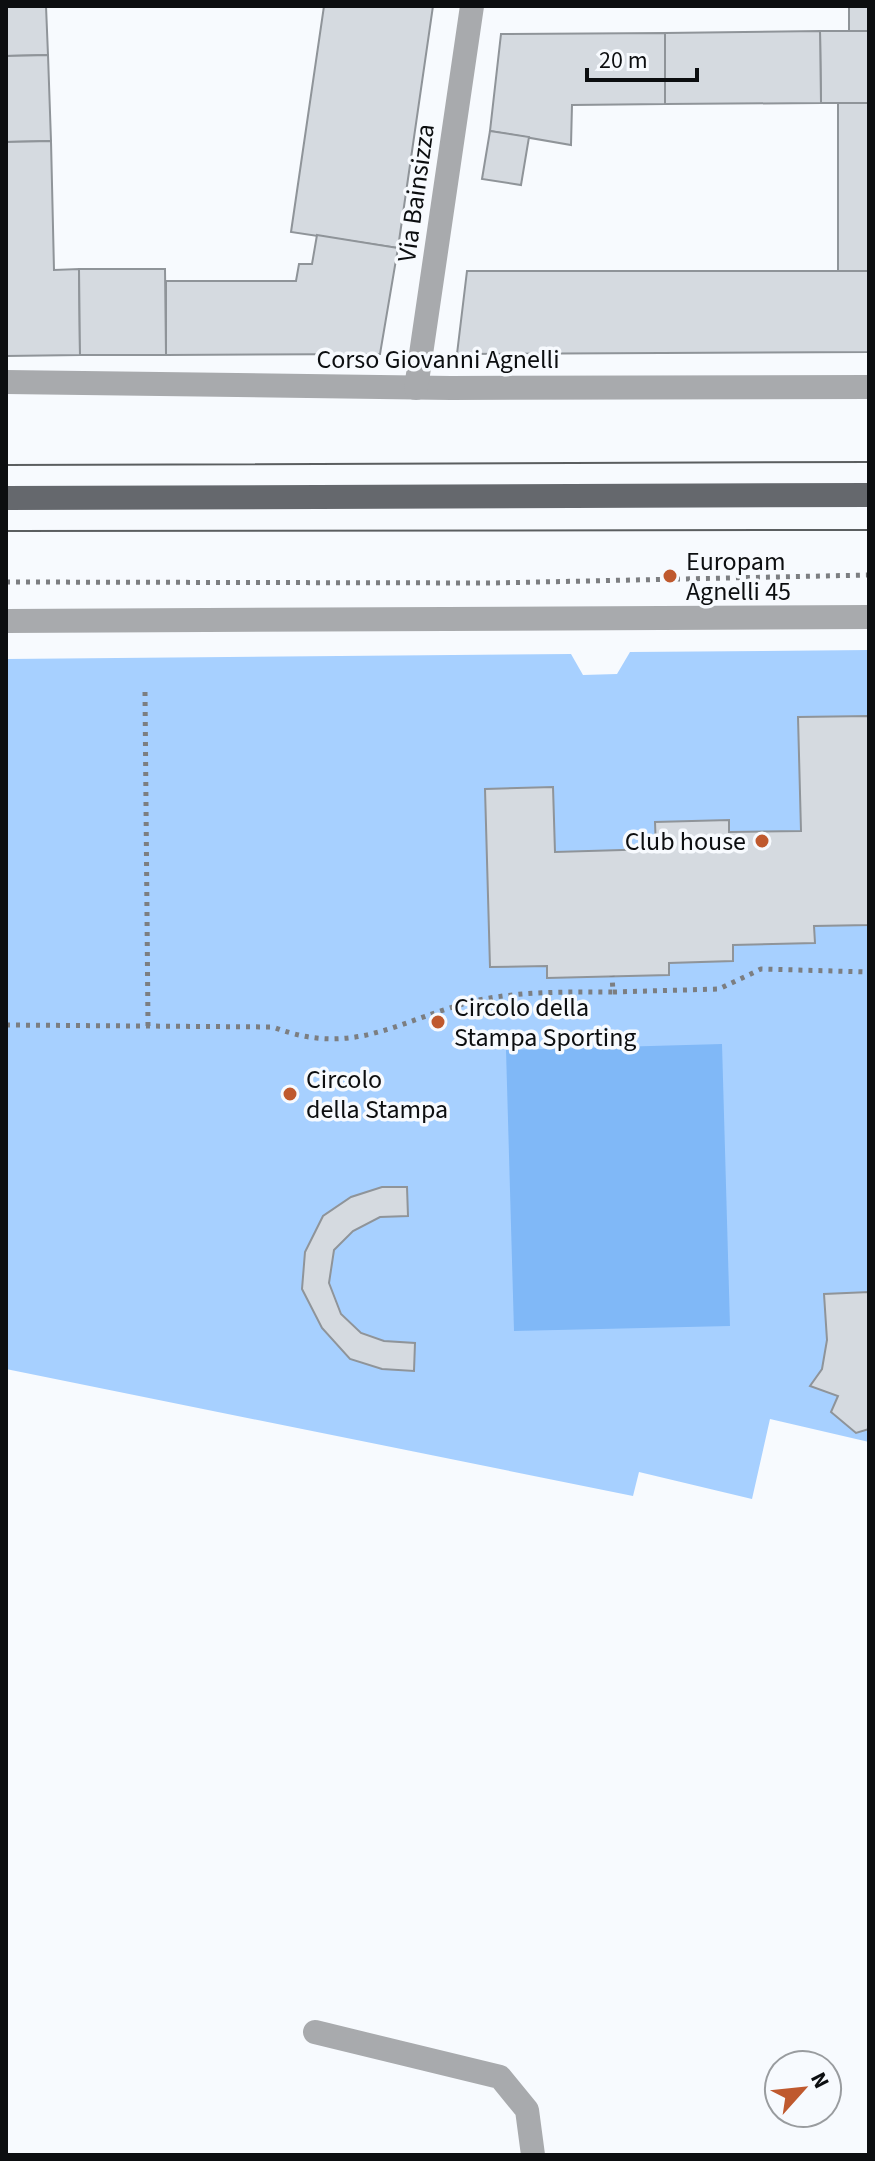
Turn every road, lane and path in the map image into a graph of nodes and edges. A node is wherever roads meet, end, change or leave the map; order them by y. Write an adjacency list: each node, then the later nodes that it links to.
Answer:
1 (472, 6): 4 (street, Via Bainsizza)
2 (6, 382): 4 (street, Corso Giovanni Agnelli)
3 (869, 387): 4 (street, Corso Giovanni Agnelli)
4 (416, 388)
5 (869, 495): 6 (main road)
6 (6, 498)
7 (869, 575): 8 (path)
8 (6, 582)
9 (869, 617): 10 (street)
10 (6, 621)
11 (145, 692): 16 (path)
12 (869, 972): 14 (path)
13 (612, 976): 14 (path)
14 (613, 992): 16 (path)
15 (6, 1025): 16 (path)
16 (148, 1026)
17 (315, 2032): 18 (street)
18 (533, 2155)

